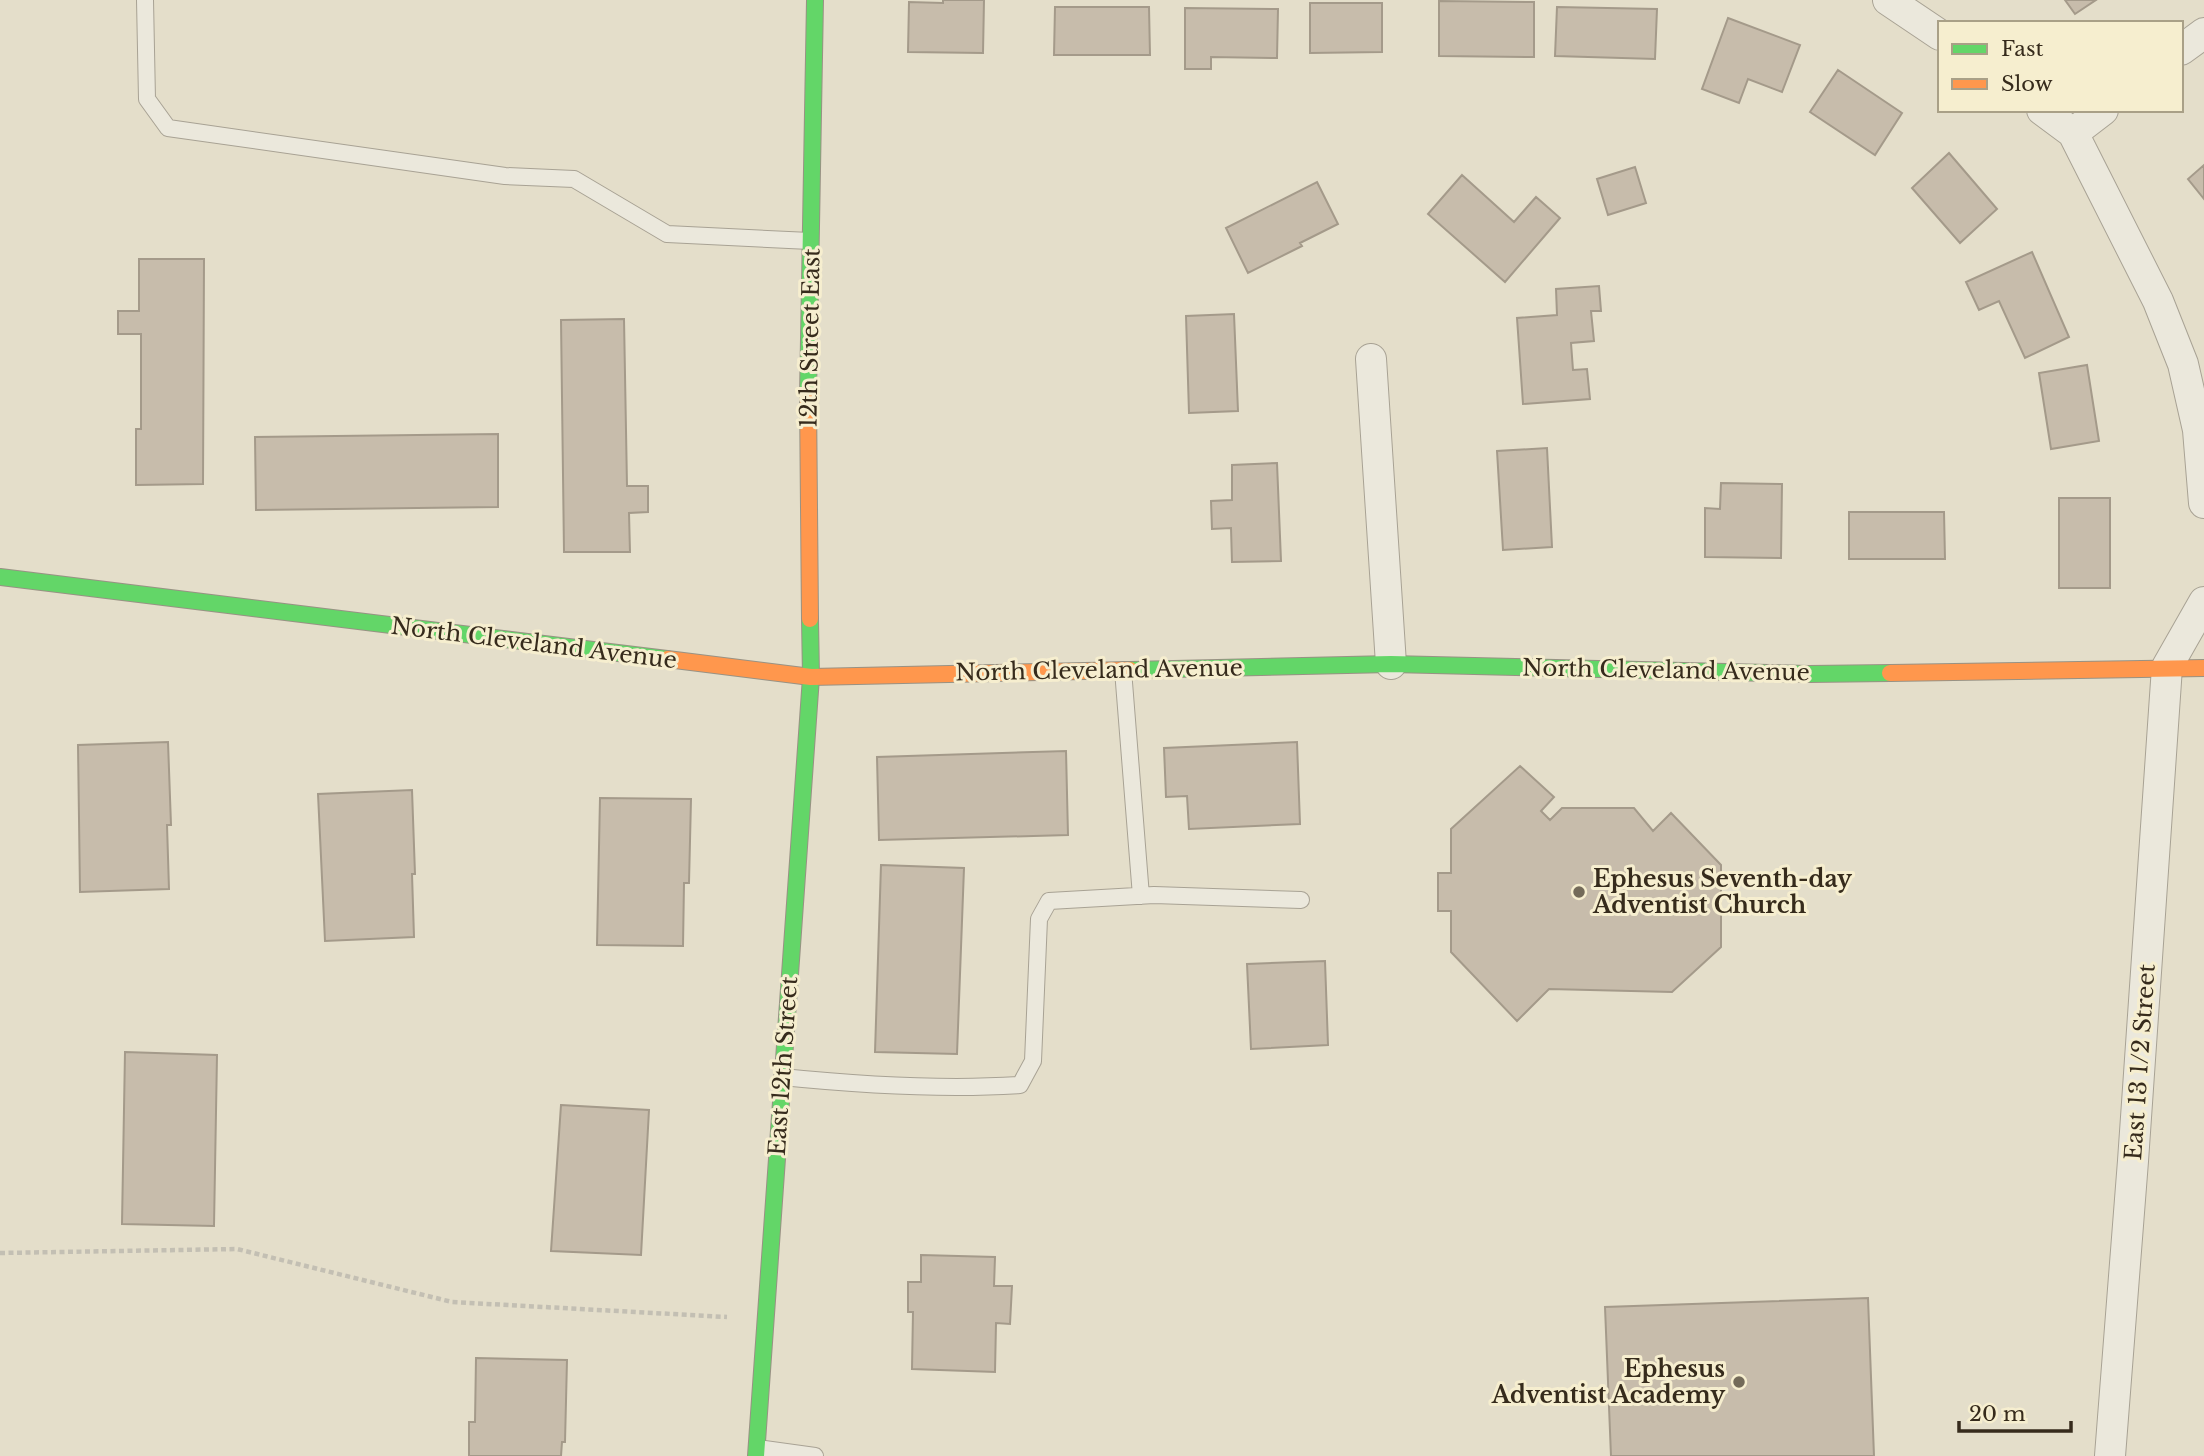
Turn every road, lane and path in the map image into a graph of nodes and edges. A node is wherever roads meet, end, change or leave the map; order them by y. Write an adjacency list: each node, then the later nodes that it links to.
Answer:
1 (145, 0): 10 (lane)
2 (816, 0): 10 (street, 12th Street East)
3 (1888, 0): 5 (street)
4 (2204, 33): 6 (street)
5 (1938, 34)
6 (2183, 49)
7 (2045, 112): 9 (street)
8 (2100, 112): 9 (street)
9 (2073, 133): 12 (street)
10 (811, 242): 19 (street, 12th Street East)
11 (1371, 359): 15 (street)
12 (2204, 503)
13 (0, 577): 19 (street, North Cleveland Avenue)
14 (2204, 602): 16 (street)
15 (1391, 664): 16 (street, North Cleveland Avenue); 18 (street, North Cleveland Avenue)
16 (2167, 667): 17 (street, North Cleveland Avenue); 27 (street, East 13 1/2 Street)
17 (2204, 668)
18 (1123, 670): 19 (street, North Cleveland Avenue); 20 (lane)
19 (811, 677): 22 (street, East 12th Street)
20 (1141, 896): 21 (lane); 22 (lane)
21 (1301, 900)
22 (782, 1077): 24 (street, East 12th Street)
23 (0, 1253): 24 (path)
24 (767, 1318): 25 (street, East 12th Street)
25 (756, 1452): 26 (lane)
26 (816, 1456)
27 (2110, 1456)

